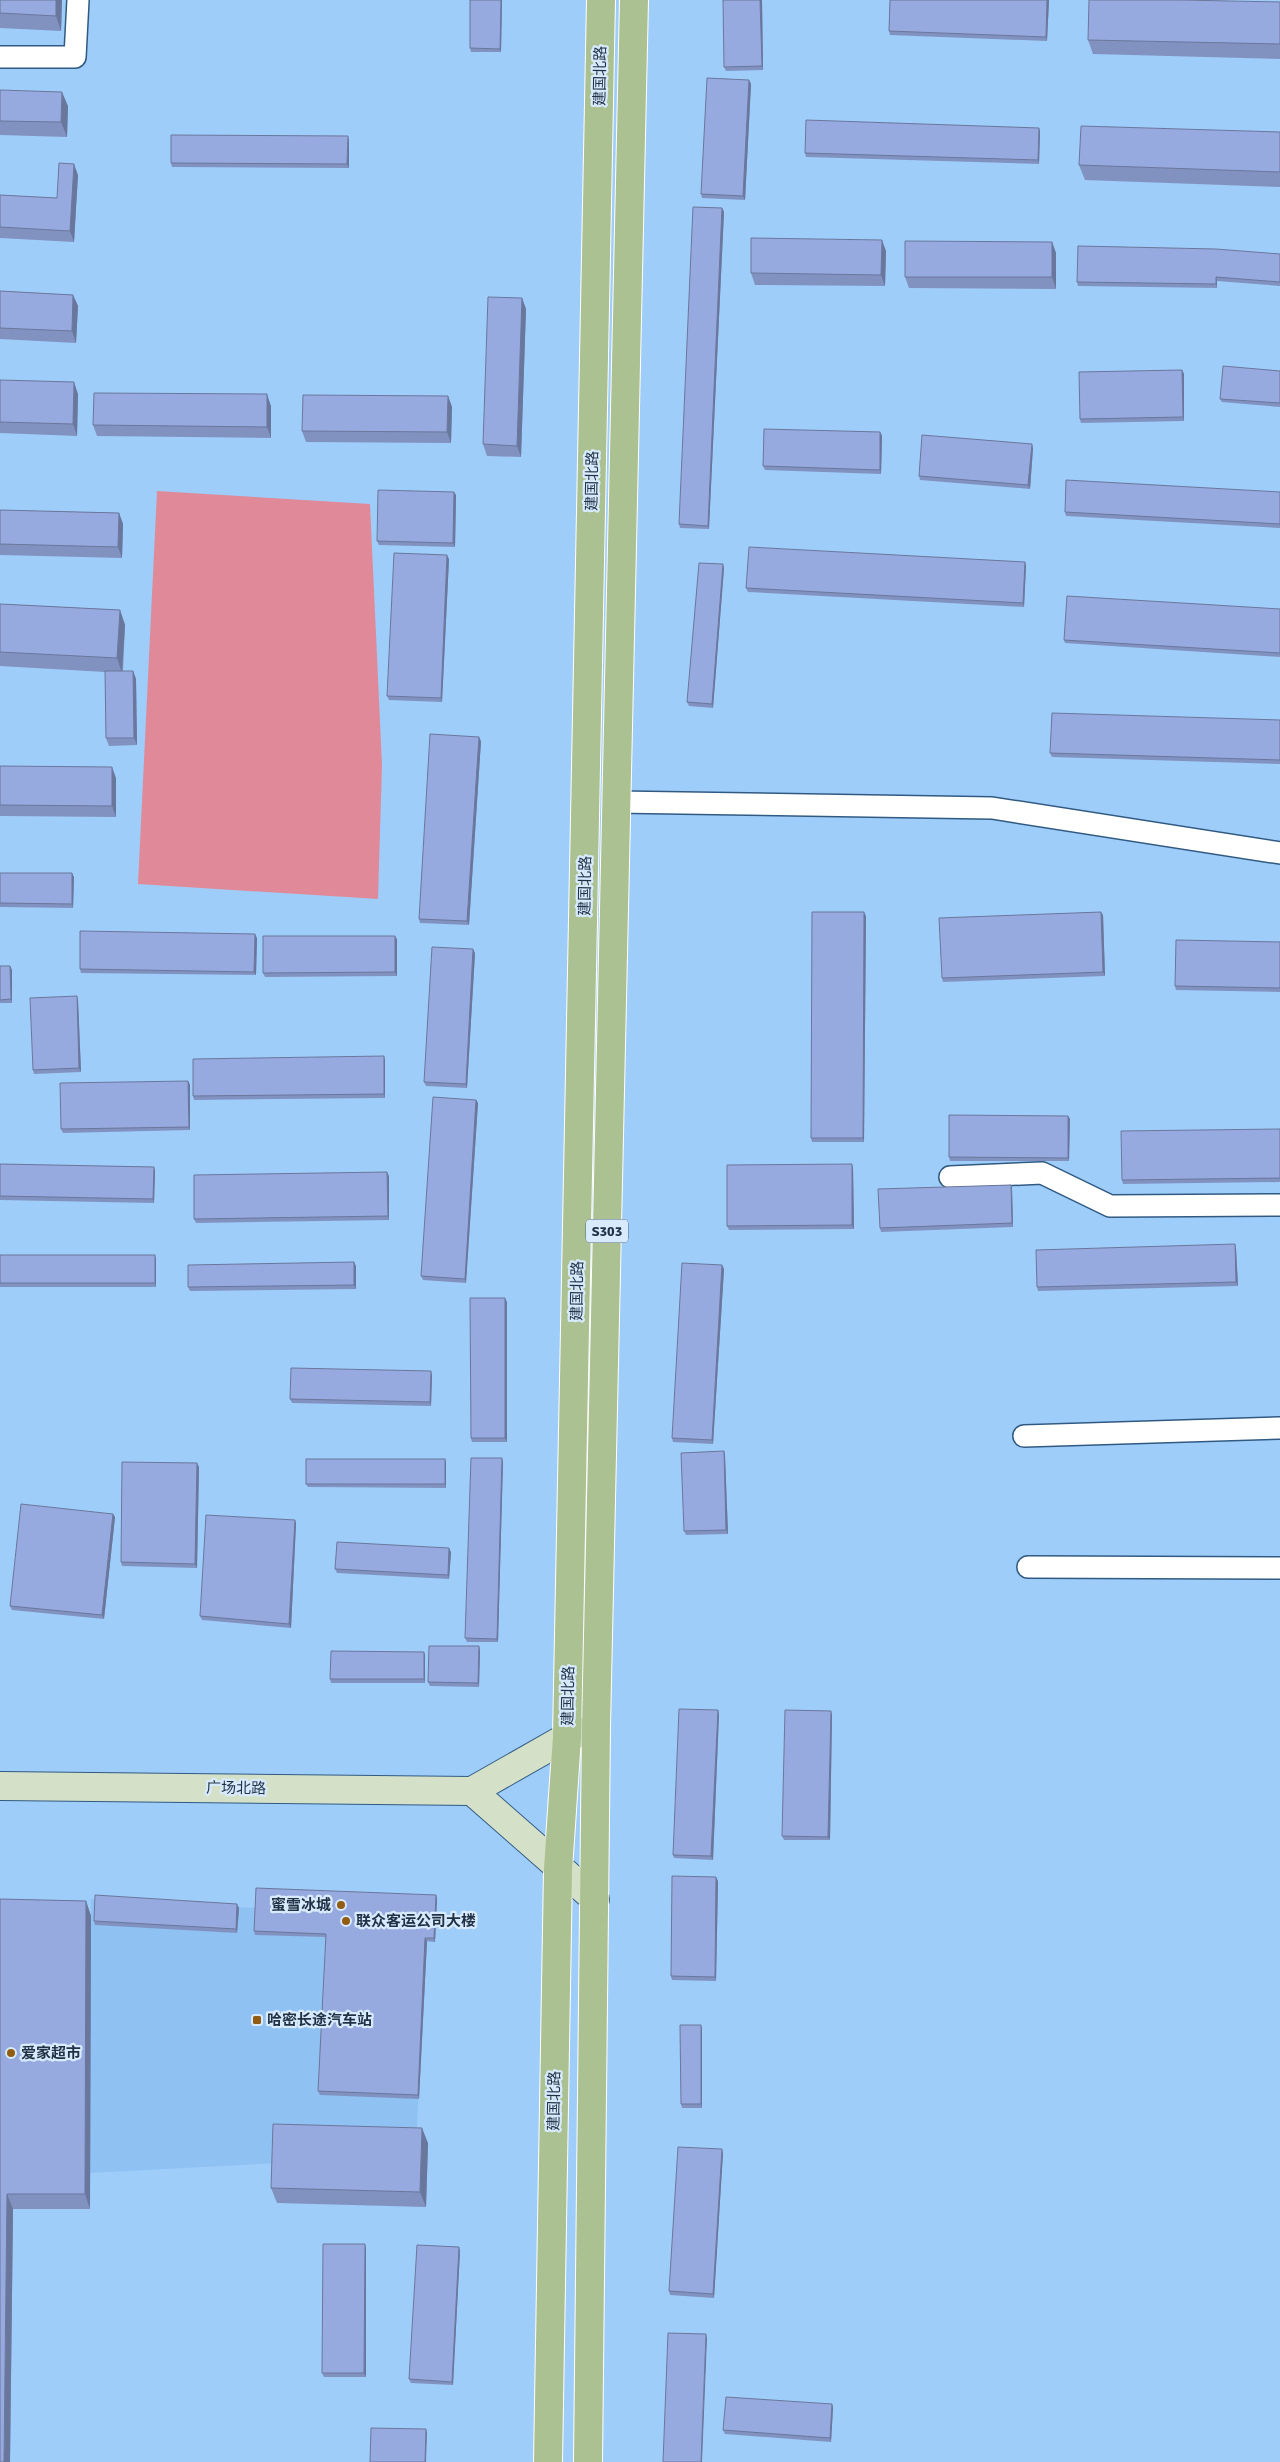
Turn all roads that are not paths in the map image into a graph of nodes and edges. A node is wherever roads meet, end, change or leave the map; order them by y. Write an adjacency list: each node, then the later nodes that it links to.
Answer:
1 (78, 0): 4 (street)
2 (601, 0): 14 (main road, 建国北路)
3 (634, 0): 5 (main road, 建国北路 / S303)
4 (0, 57)
5 (616, 802): 6 (street); 13 (main road, 建国北路 / S303)
6 (1280, 853)
7 (950, 1178): 8 (street)
8 (1280, 1205)
9 (1280, 1428): 10 (street)
10 (1024, 1436)
11 (1028, 1568): 12 (street)
12 (1280, 1568)
13 (596, 1727): 14 (main road); 18 (main road, 建国北路 / S303)
14 (567, 1737): 16 (main road); 17 (main road, 建国北路)
15 (0, 1786): 16 (main road, 广场北路)
16 (472, 1791): 17 (main road)
17 (558, 1869): 18 (main road); 19 (main road, 建国北路)
18 (595, 1899): 20 (main road, 建国北路 / S303)
19 (548, 2462)
20 (588, 2462)

